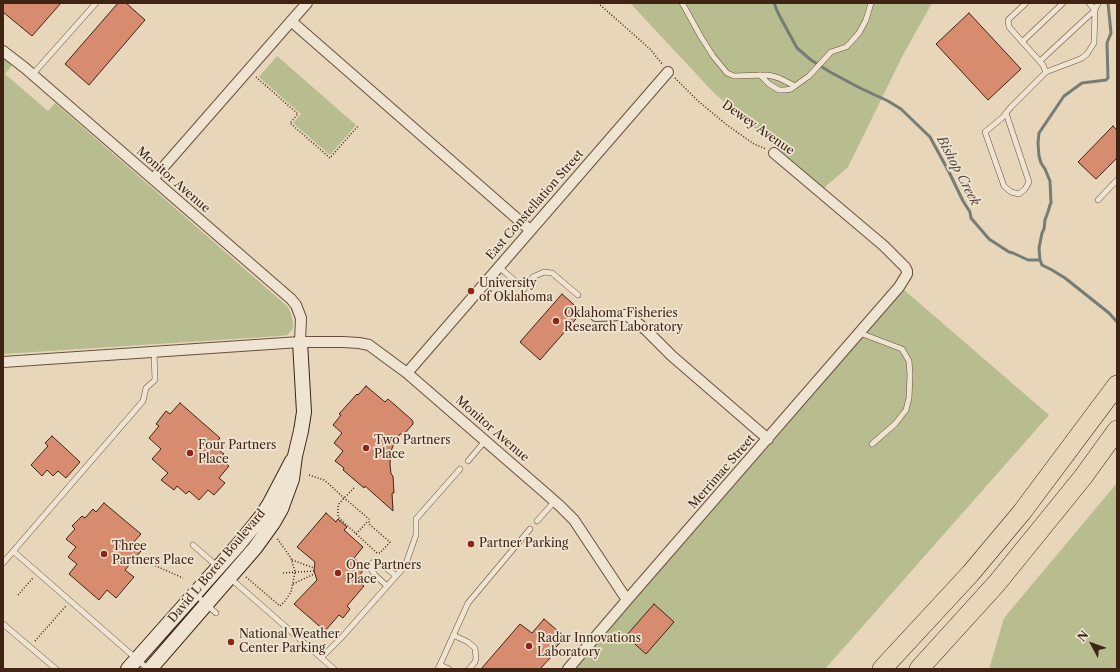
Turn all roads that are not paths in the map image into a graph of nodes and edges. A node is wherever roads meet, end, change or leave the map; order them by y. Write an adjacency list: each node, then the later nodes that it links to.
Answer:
1 (96, 3): 16 (lane)
2 (307, 3): 10 (street)
3 (682, 3): 17 (lane)
4 (871, 3): 18 (lane)
5 (1026, 3): 11 (lane)
6 (1063, 3): 11 (lane)
7 (1089, 3): 9 (lane)
8 (1098, 3): 9 (lane)
9 (1095, 10): 13 (lane); 15 (lane)
10 (291, 22): 21 (street); 24 (street)
11 (1022, 42): 13 (lane)
12 (3, 51): 16 (street, Monitor Avenue)
13 (1040, 61): 15 (lane)
14 (668, 72): 24 (street, East Constellation Street)
15 (1046, 72): 19 (lane)
16 (33, 74): 21 (street, Monitor Avenue)
17 (760, 75): 18 (lane); 18 (lane)
18 (795, 86)
19 (1006, 113): 19 (lane)
20 (774, 153): 26 (street, Dewey Avenue)
21 (154, 179): 30 (street, Monitor Avenue)
22 (1117, 180): 23 (lane)
23 (1098, 200)
24 (530, 230): 25 (street, East Constellation Street)
25 (499, 267): 27 (lane); 33 (street, East Constellation Street)
26 (895, 291): 29 (street, Merrimac Street)
27 (578, 295)
28 (596, 316): 36 (street)
29 (860, 332): 36 (street, Merrimac Street); 38 (lane)
30 (300, 342): 31 (street, Monitor Avenue); 33 (street, Monitor Avenue); 39 (street, David L Boren Boulevard)
31 (154, 352): 32 (street, Monitor Avenue); 48 (lane)
32 (3, 362)
33 (407, 373): 37 (street, Monitor Avenue)
34 (1117, 385): 68 (highway)
35 (1117, 430): 69 (highway)
36 (768, 439): 55 (street, Merrimac Street)
37 (485, 441): 40 (lane); 42 (street, Monitor Avenue)
38 (872, 444)
39 (295, 456): 44 (street, David L Boren Boulevard); 46 (street, David L Boren Boulevard)
40 (468, 461)
41 (460, 469): 51 (lane)
42 (555, 501): 43 (lane); 55 (street, Monitor Avenue)
43 (537, 521)
44 (252, 527): 46 (lane); 50 (street, David L Boren Boulevard)
45 (530, 529): 58 (lane)
46 (270, 536): 52 (street, David L Boren Boulevard)
47 (193, 545): 50 (lane)
48 (13, 551): 49 (lane); 60 (lane)
49 (3, 563)
50 (218, 567): 52 (lane); 54 (street, David L Boren Boulevard)
51 (396, 576): 53 (lane); 53 (lane)
52 (230, 578): 56 (street, David L Boren Boulevard); 59 (lane)
53 (387, 586): 59 (lane)
54 (194, 594): 56 (lane); 60 (street, David L Boren Boulevard)
55 (627, 600): 67 (street, Merrimac Street)
56 (211, 609): 63 (street, David L Boren Boulevard)
57 (3, 624): 62 (lane)
58 (454, 635): 61 (lane); 66 (lane)
59 (321, 658): 64 (lane)
60 (132, 664): 63 (lane)
61 (439, 667): 65 (lane)
62 (56, 669)
63 (149, 669)
64 (334, 669)
65 (449, 669)
66 (469, 669)
67 (568, 669)
68 (882, 669)
69 (919, 669)

